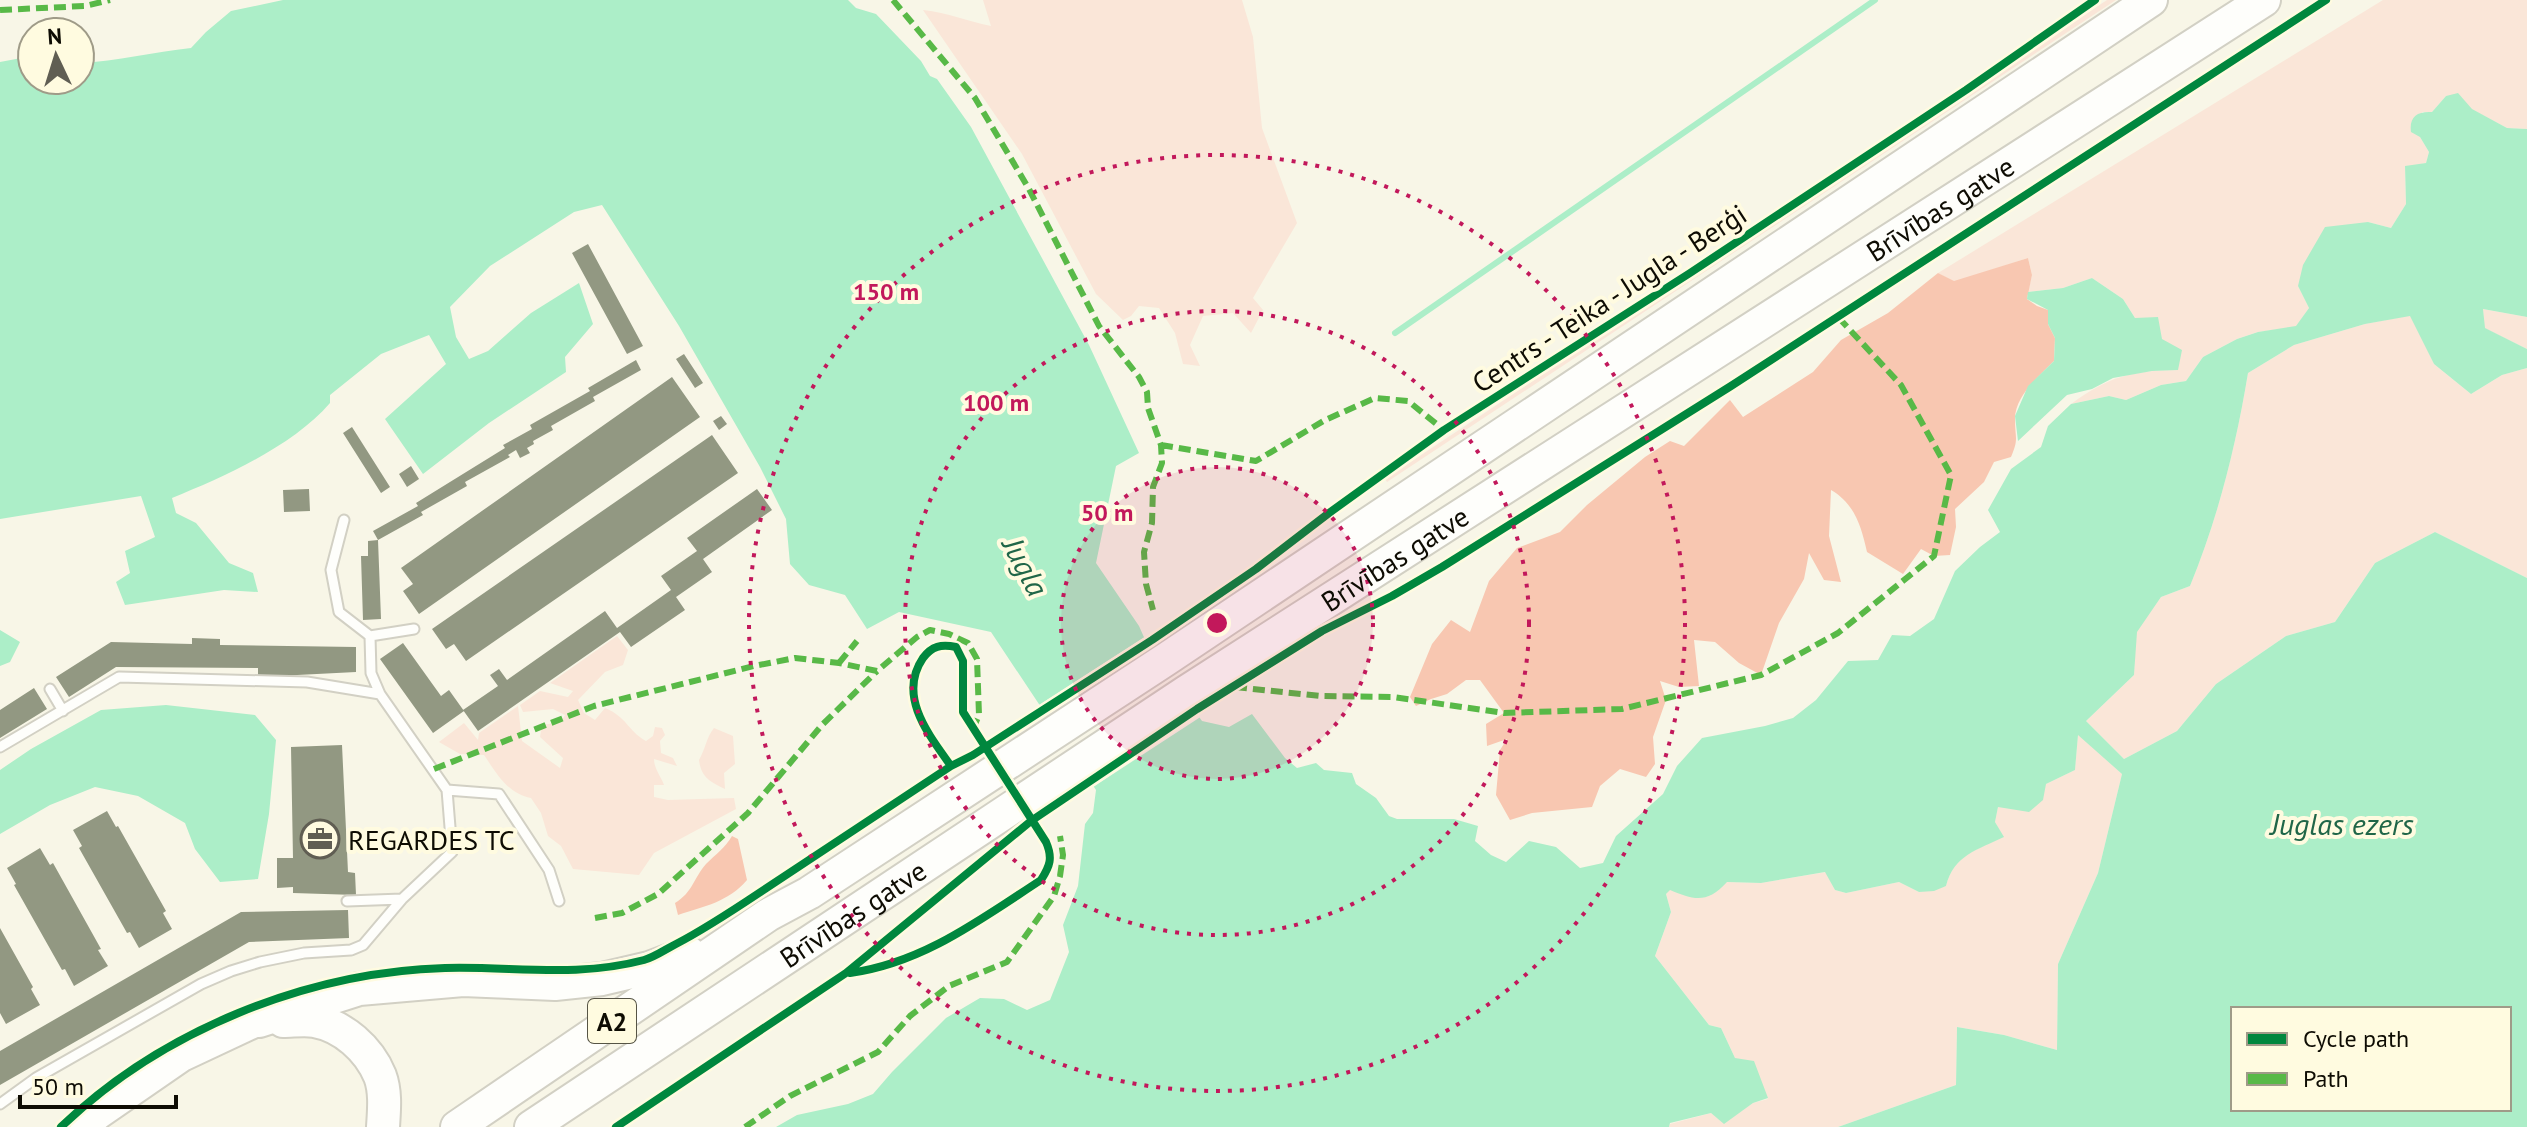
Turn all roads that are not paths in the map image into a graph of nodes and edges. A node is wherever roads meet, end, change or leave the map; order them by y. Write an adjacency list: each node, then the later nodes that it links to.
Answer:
1 (2151, 0): 14 (highway, Brīvības gatve / A2)
2 (2264, 0): 16 (highway, Brīvības gatve / A2)
3 (344, 520): 5 (lane)
4 (414, 629): 5 (lane)
5 (370, 636): 7 (lane)
6 (50, 689): 8 (lane)
7 (380, 694): 8 (lane); 10 (lane)
8 (63, 711): 9 (lane)
9 (0, 747)
10 (447, 790): 11 (lane); 13 (lane)
11 (402, 899): 12 (lane); 17 (lane)
12 (347, 901)
13 (559, 901)
14 (768, 915): 15 (highway); 20 (highway, Brīvības gatve / A2)
15 (259, 1021): 18 (main road); 19 (highway)
16 (595, 1085): 21 (highway, Brīvības gatve / A2); 22 (highway)
17 (0, 1104)
18 (85, 1127)
19 (383, 1127)
20 (457, 1127)
21 (531, 1127)
22 (553, 1127)

